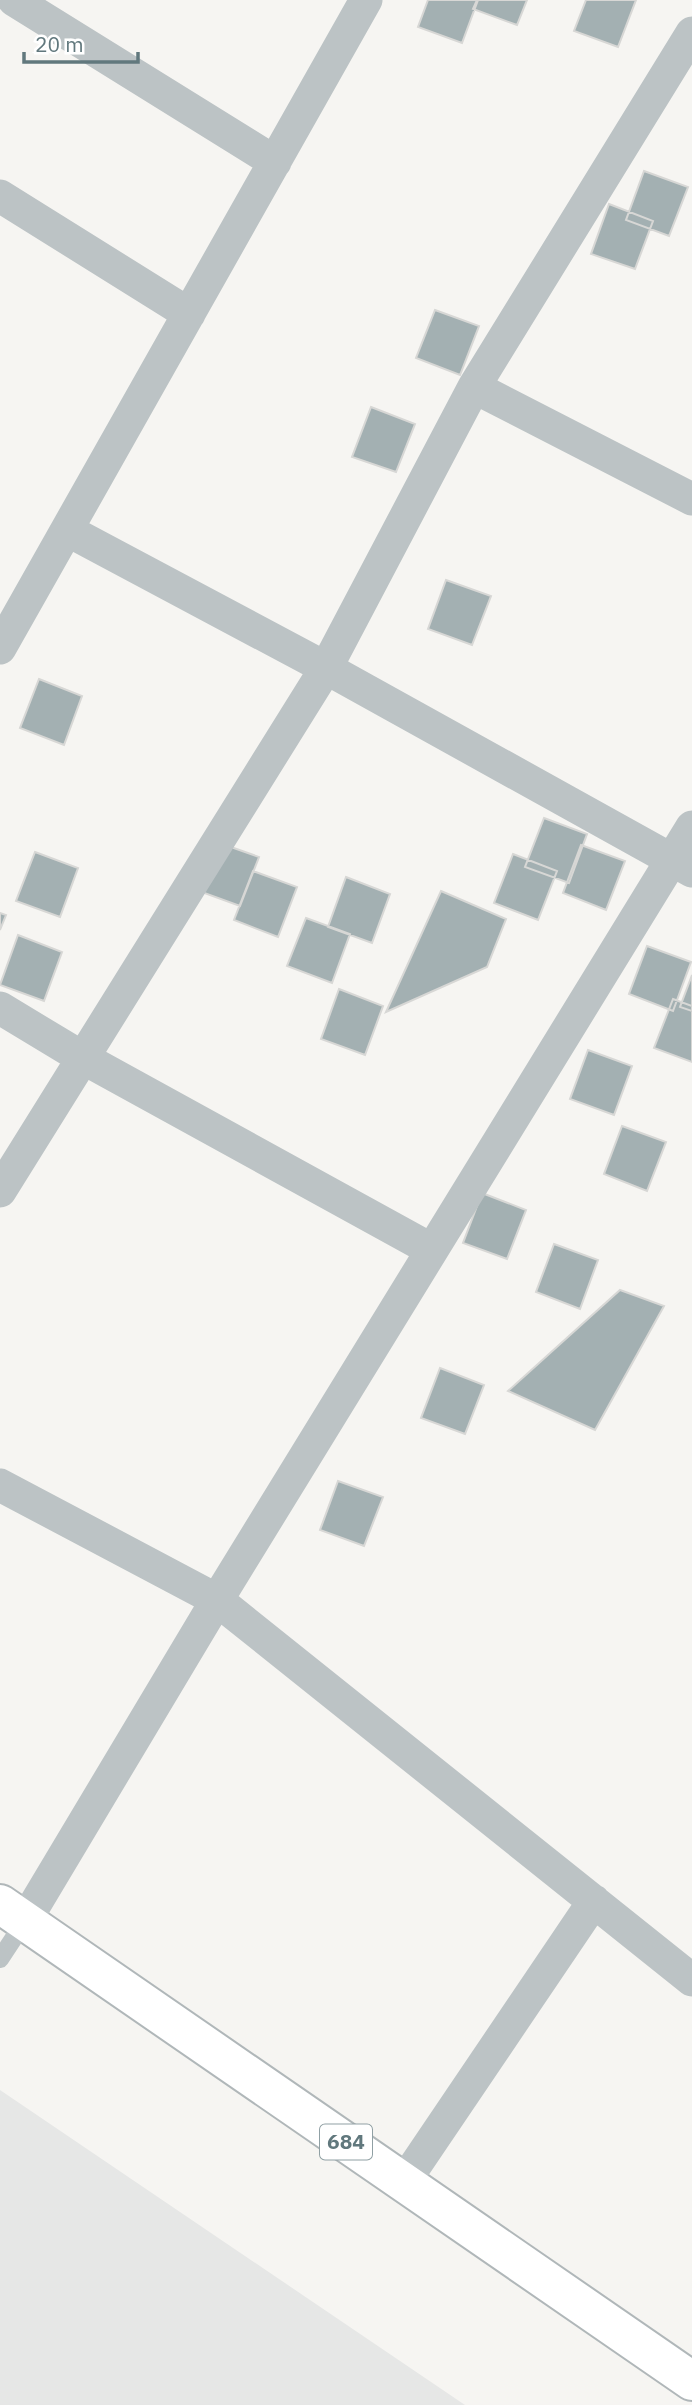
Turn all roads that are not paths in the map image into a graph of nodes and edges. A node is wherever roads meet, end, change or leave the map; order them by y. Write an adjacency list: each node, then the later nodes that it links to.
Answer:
1 (14, 0): 4 (street)
2 (366, 0): 4 (street)
3 (692, 33): 7 (street)
4 (275, 162): 6 (street)
5 (0, 196): 6 (street)
6 (189, 314): 9 (street)
7 (474, 387): 8 (street); 11 (street)
8 (692, 499)
9 (67, 530): 10 (street); 11 (street)
10 (0, 648)
11 (326, 668): 13 (street); 15 (street)
12 (692, 827): 13 (street)
13 (682, 866): 17 (street)
14 (0, 1008): 15 (street)
15 (83, 1058): 16 (street); 17 (street)
16 (0, 1191)
17 (432, 1250): 19 (street)
18 (0, 1485): 19 (street)
19 (217, 1600): 20 (street); 21 (street)
20 (594, 1902): 23 (street); 24 (street)
21 (13, 1913): 22 (lane); 24 (main road, 684)
22 (0, 1959)
23 (692, 1980)
24 (404, 2182): 25 (main road, 684)
25 (692, 2381)

